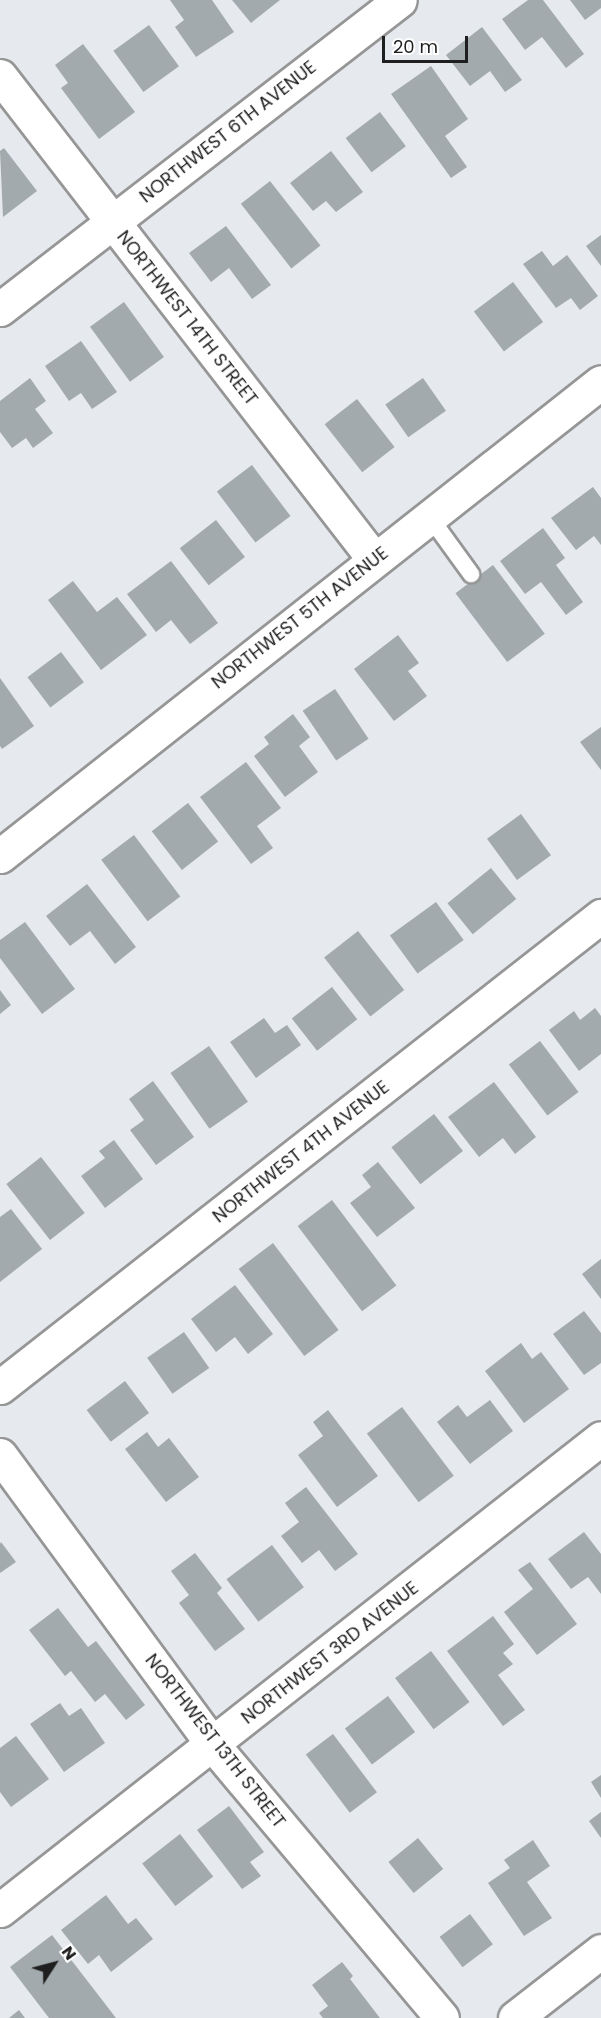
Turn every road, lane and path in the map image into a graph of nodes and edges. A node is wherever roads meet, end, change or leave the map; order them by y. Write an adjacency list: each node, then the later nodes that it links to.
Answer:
1 (400, 0): 3 (street, NORTHWEST 6TH AVENUE)
2 (0, 76): 3 (street, NORTHWEST 14TH STREET)
3 (112, 222): 4 (street, NORTHWEST 6TH AVENUE); 7 (street, NORTHWEST 14TH STREET)
4 (0, 309)
5 (601, 382): 6 (street, NORTHWEST 5TH AVENUE)
6 (429, 516): 7 (street, NORTHWEST 5TH AVENUE); 8 (lane)
7 (374, 559): 9 (street, NORTHWEST 5TH AVENUE)
8 (471, 574)
9 (0, 856)
10 (601, 916): 11 (street, NORTHWEST 4TH AVENUE)
11 (0, 1387)
12 (601, 1438): 14 (street, NORTHWEST 3RD AVENUE)
13 (0, 1455): 14 (street, NORTHWEST 13TH STREET)
14 (213, 1745): 15 (street, NORTHWEST 3RD AVENUE); 17 (street, NORTHWEST 13TH STREET)
15 (0, 1910)
16 (601, 1951): 18 (street)
17 (442, 2018)
18 (515, 2018)

